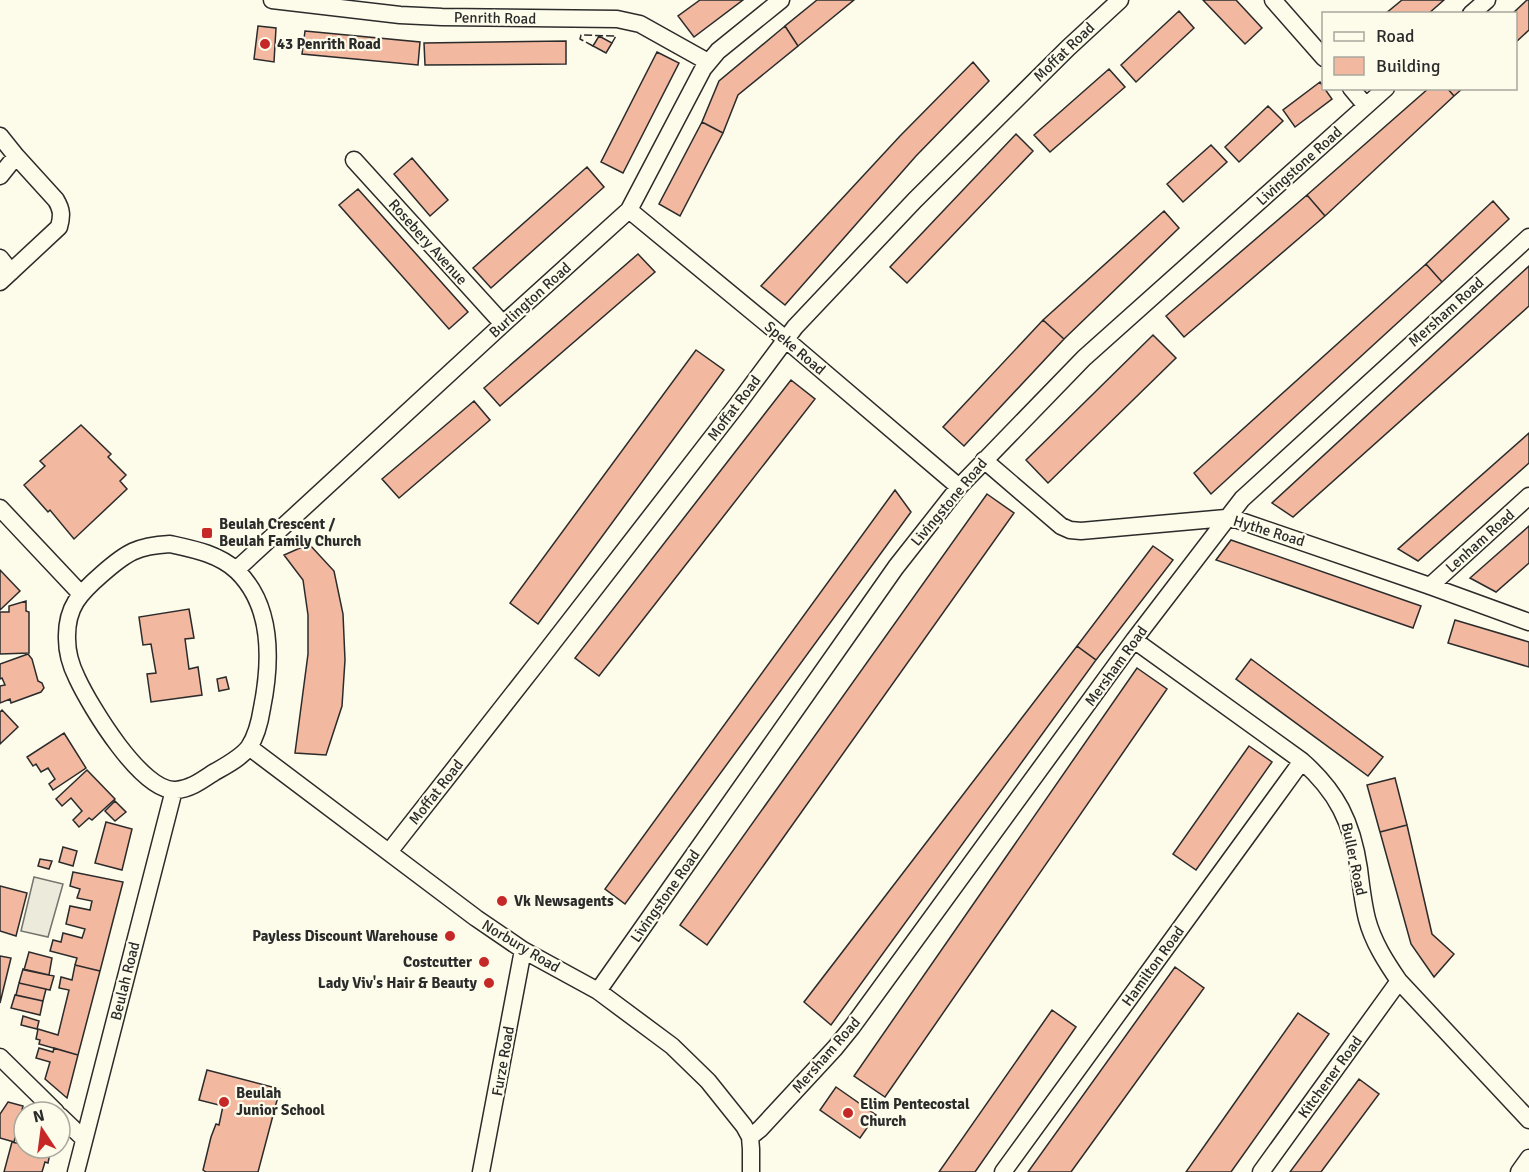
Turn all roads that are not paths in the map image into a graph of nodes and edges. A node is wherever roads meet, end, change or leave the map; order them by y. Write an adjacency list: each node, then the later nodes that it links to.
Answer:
1 (272, 0): 8 (street, Penrith Road)
2 (782, 0): 8 (street, Burlington Road)
3 (1120, 0): 21 (street, Moffat Road)
4 (1273, 0): 7 (street)
5 (1487, 0): 6 (street)
6 (1474, 12)
7 (1322, 57)
8 (708, 62): 16 (street, Burlington Road)
9 (1353, 90): 11 (street)
10 (1384, 90): 11 (street, Livingstone Road)
11 (1366, 106): 22 (street, Livingstone Road)
12 (0, 136): 13 (street)
13 (16, 156): 15 (street); 19 (street)
14 (354, 160): 20 (street, Rosebery Avenue)
15 (0, 176)
16 (629, 210): 20 (street, Burlington Road); 21 (street, Speke Road)
17 (1529, 237): 26 (street, Mersham Road)
18 (0, 258): 19 (street)
19 (5, 277)
20 (503, 324): 27 (street, Burlington Road)
21 (785, 340): 23 (street, Speke Road); 35 (street, Moffat Road)
22 (984, 460): 23 (street, Livingstone Road); 26 (street, Hythe Road)
23 (959, 487): 38 (street, Livingstone Road)
24 (1529, 496): 28 (street, Lenham Road)
25 (0, 508): 29 (street)
26 (1226, 518): 28 (street, Hythe Road); 31 (street, Mersham Road)
27 (237, 570): 29 (street); 32 (street)
28 (1430, 586): 30 (street, Hythe Road)
29 (80, 593): 34 (street)
30 (1529, 622)
31 (1134, 640): 33 (street, Buller Road); 43 (street, Mersham Road)
32 (249, 747): 34 (street); 35 (street, Norbury Road)
33 (1302, 761): 37 (street, Buller Road); 49 (street, Hamilton Road)
34 (174, 790): 44 (street, Beulah Road)
35 (389, 852): 36 (street, Norbury Road)
36 (523, 950): 38 (street, Norbury Road); 47 (street, Furze Road)
37 (1399, 981): 41 (street, Buller Road); 50 (street, Kitchener Road)
38 (598, 991): 43 (street, Norbury Road)
39 (0, 1057): 40 (street)
40 (44, 1100)
41 (1529, 1120)
42 (72, 1128): 44 (street)
43 (750, 1137): 48 (street)
44 (84, 1139): 46 (street, Beulah Road)
45 (1529, 1158): 51 (street)
46 (76, 1172)
47 (481, 1172)
48 (750, 1172)
49 (1004, 1172)
50 (1261, 1172)
51 (1519, 1172)

